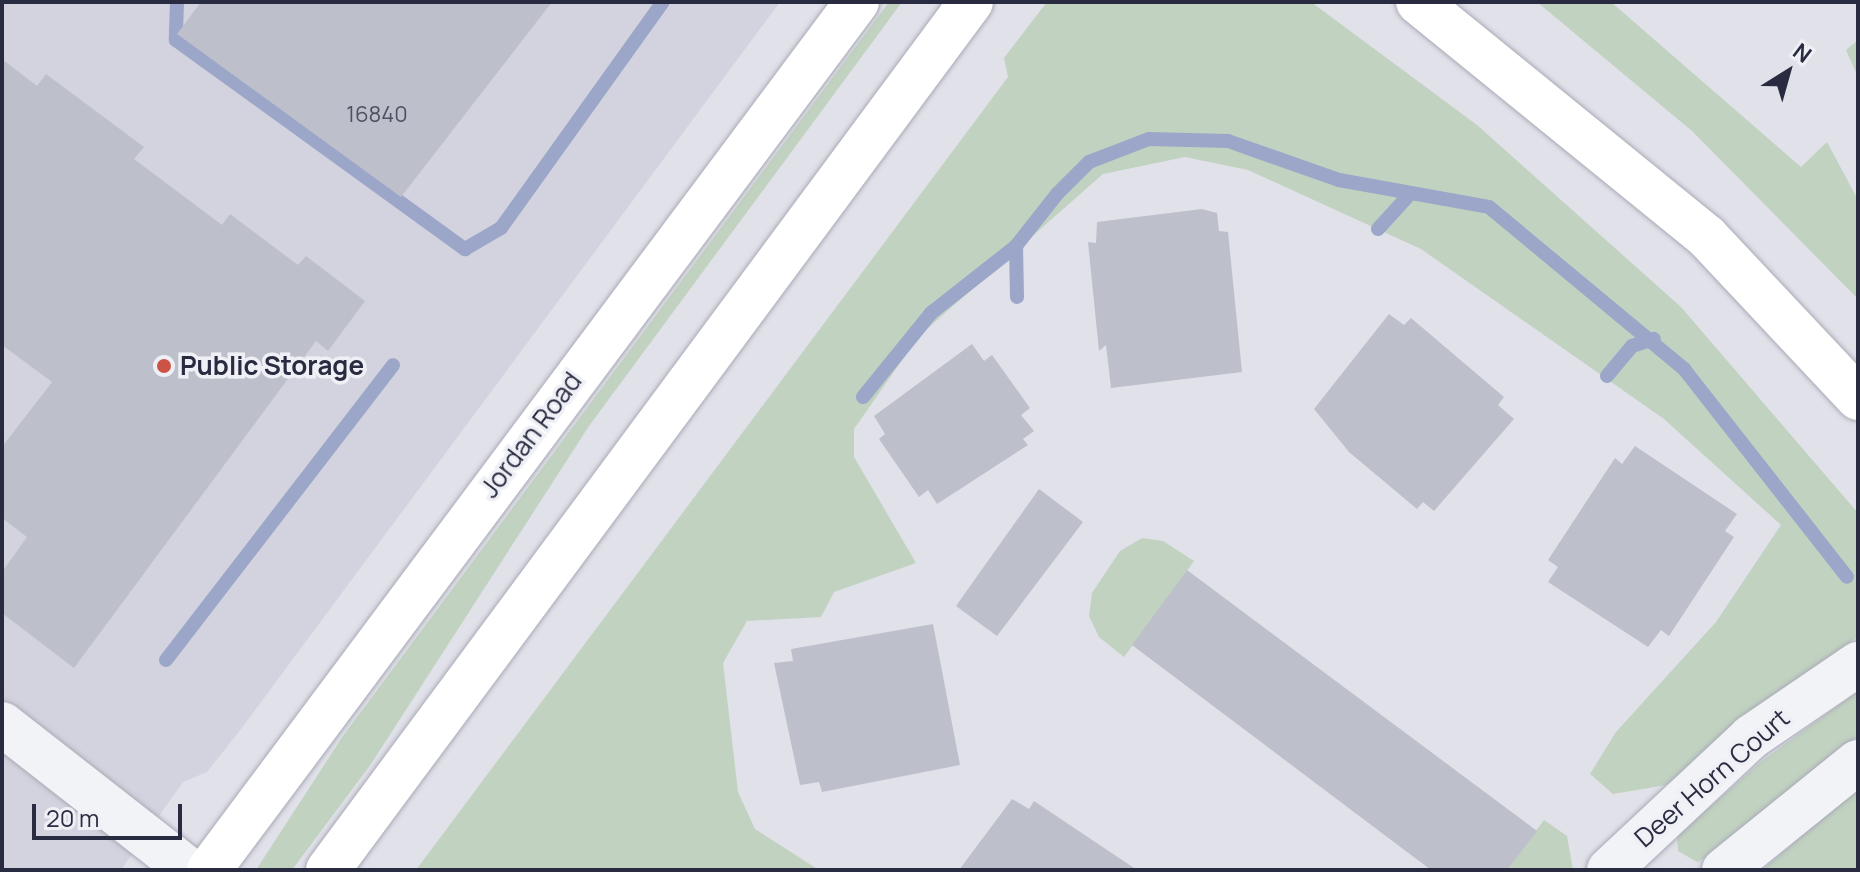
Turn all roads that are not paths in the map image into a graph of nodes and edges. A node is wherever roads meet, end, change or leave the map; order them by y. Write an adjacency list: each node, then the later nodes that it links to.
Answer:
1 (857, 2): 9 (main road, Jordan Road)
2 (971, 2): 10 (main road)
3 (1418, 2): 4 (main road)
4 (1858, 398)
5 (1858, 664): 11 (street, Deer Horn Court)
6 (2, 724): 8 (street)
7 (1858, 762): 12 (street)
8 (189, 870)
9 (209, 870)
10 (328, 870)
11 (1609, 870)
12 (1724, 870)

